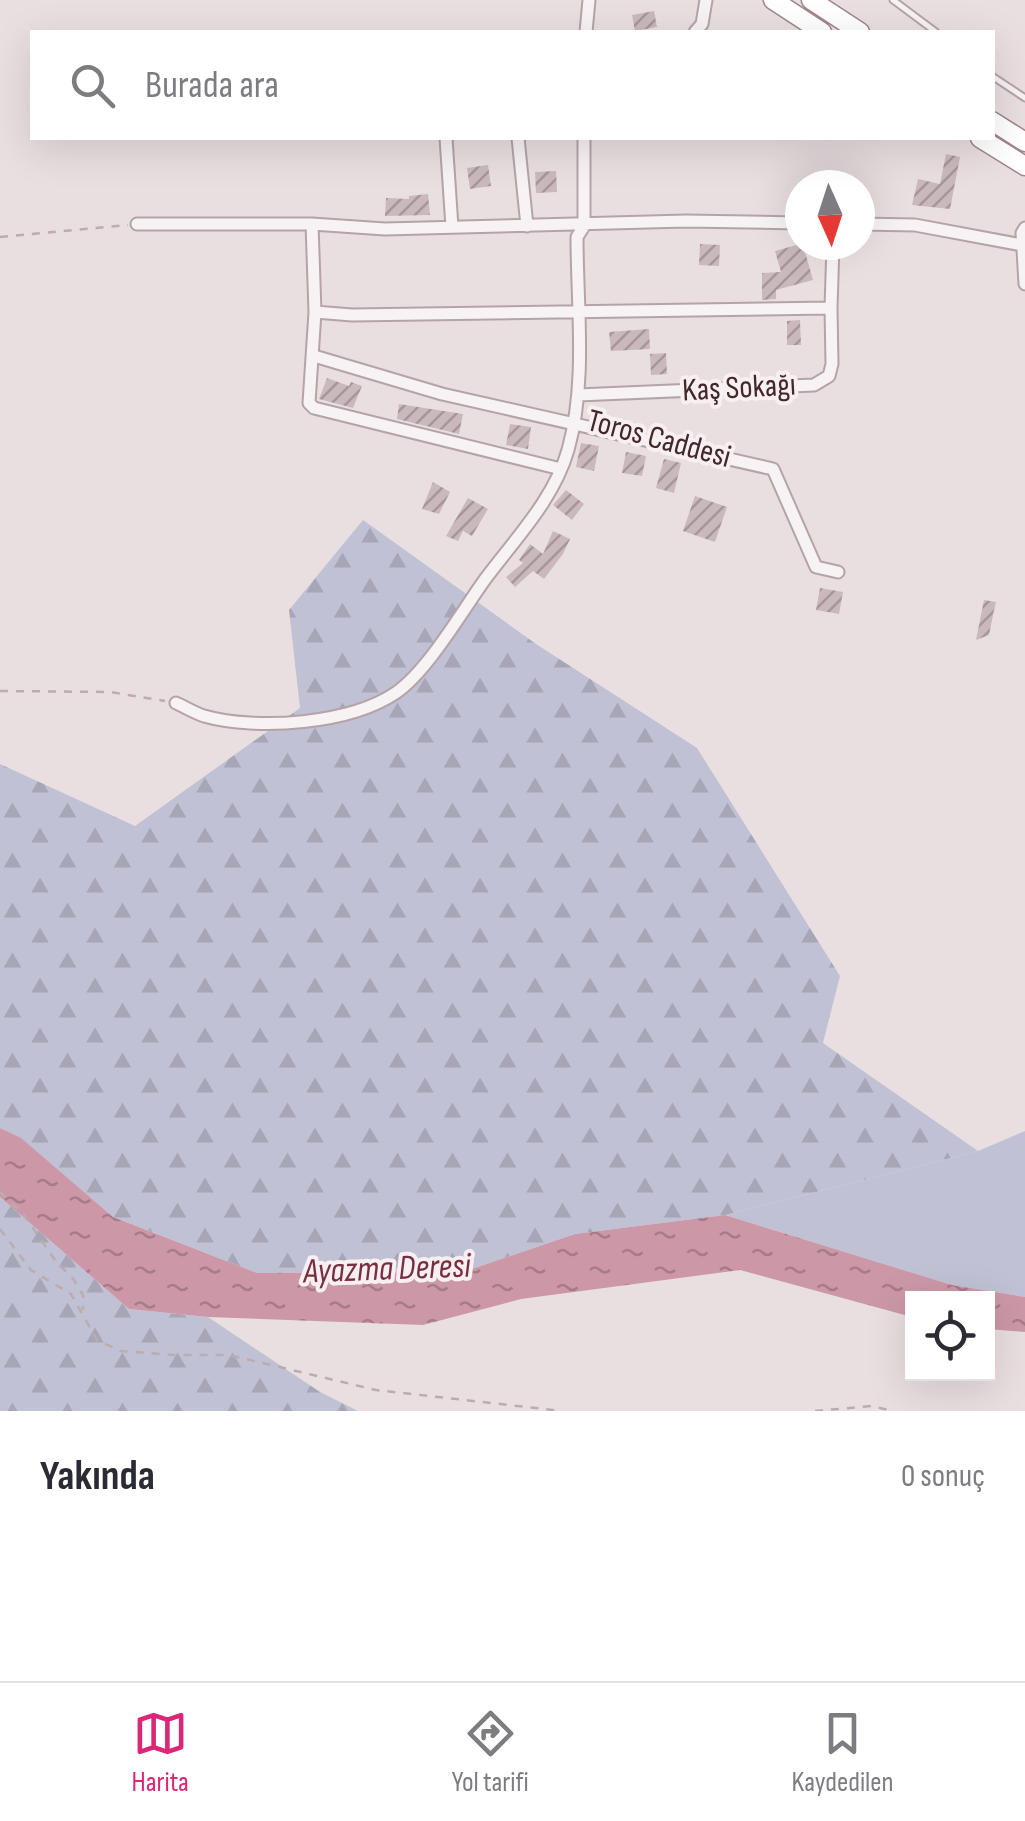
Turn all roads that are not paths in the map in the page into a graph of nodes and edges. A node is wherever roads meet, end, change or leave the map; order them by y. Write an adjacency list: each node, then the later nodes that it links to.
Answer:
1 (589, 0): 6 (street)
2 (706, 0): 7 (street)
3 (774, 0): 8 (highway)
4 (811, 0): 9 (highway)
5 (893, 0): 10 (lane)
6 (586, 30)
7 (698, 30)
8 (819, 30)
9 (857, 30)
10 (933, 30)
11 (995, 78): 12 (lane)
12 (1025, 98)
13 (995, 123): 18 (highway)
14 (446, 140): 26 (street)
15 (518, 140): 24 (street)
16 (584, 140): 25 (street, Toros Caddesi)
17 (983, 140): 19 (highway)
18 (1025, 142)
19 (1025, 166)
20 (785, 222): 25 (street)
21 (137, 224): 22 (street)
22 (312, 224): 26 (street); 32 (street)
23 (875, 224): 28 (street)
24 (527, 226): 25 (street); 26 (street)
25 (584, 226): 33 (street, Toros Caddesi)
26 (452, 227)
27 (1025, 228): 28 (street)
28 (1023, 244): 30 (street)
29 (833, 260): 31 (street, Kaş Sokağı)
30 (1025, 284)
31 (832, 308): 33 (street); 35 (street, Kaş Sokağı)
32 (315, 312): 33 (street); 34 (street)
33 (577, 312): 35 (street, Toros Caddesi)
34 (314, 356): 36 (street); 37 (street)
35 (578, 395): 36 (street, Toros Caddesi)
36 (575, 422): 37 (street); 38 (street, Toros Caddesi)
37 (560, 469): 39 (street)
38 (838, 572)
39 (176, 703)

